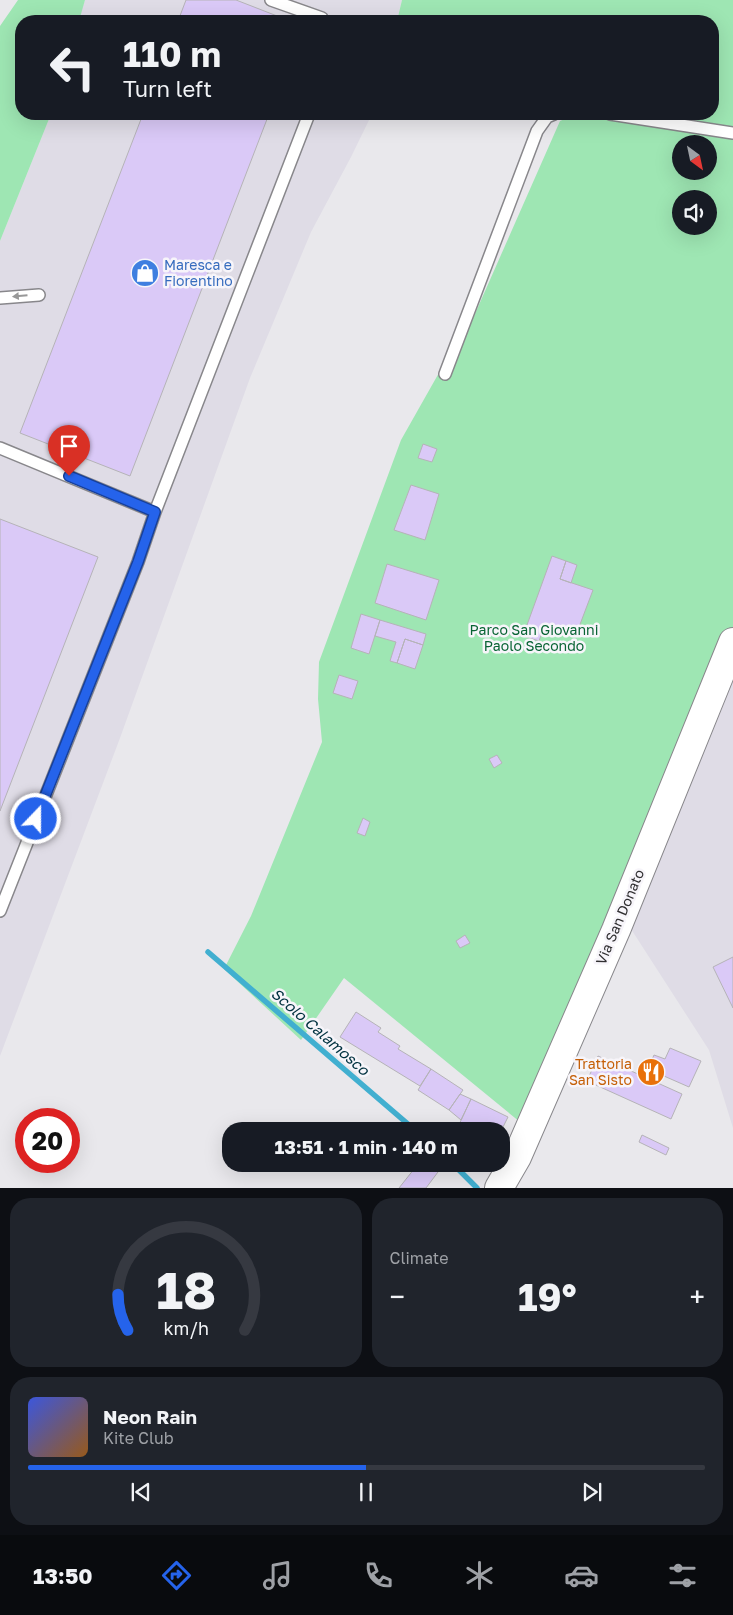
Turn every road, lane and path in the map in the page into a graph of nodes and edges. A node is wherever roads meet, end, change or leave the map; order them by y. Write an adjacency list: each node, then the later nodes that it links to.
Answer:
1 (271, 0): 2 (lane)
2 (314, 15)
3 (307, 120): 11 (lane)
4 (544, 120): 9 (lane)
5 (649, 120): 6 (lane)
6 (733, 133)
7 (39, 295): 8 (lane, one-way to 8)
8 (0, 298)
9 (445, 374)
10 (0, 448): 11 (lane)
11 (155, 512): 13 (lane)
12 (733, 642): 14 (main road, Via San Donato)
13 (0, 911)
14 (499, 1188)

